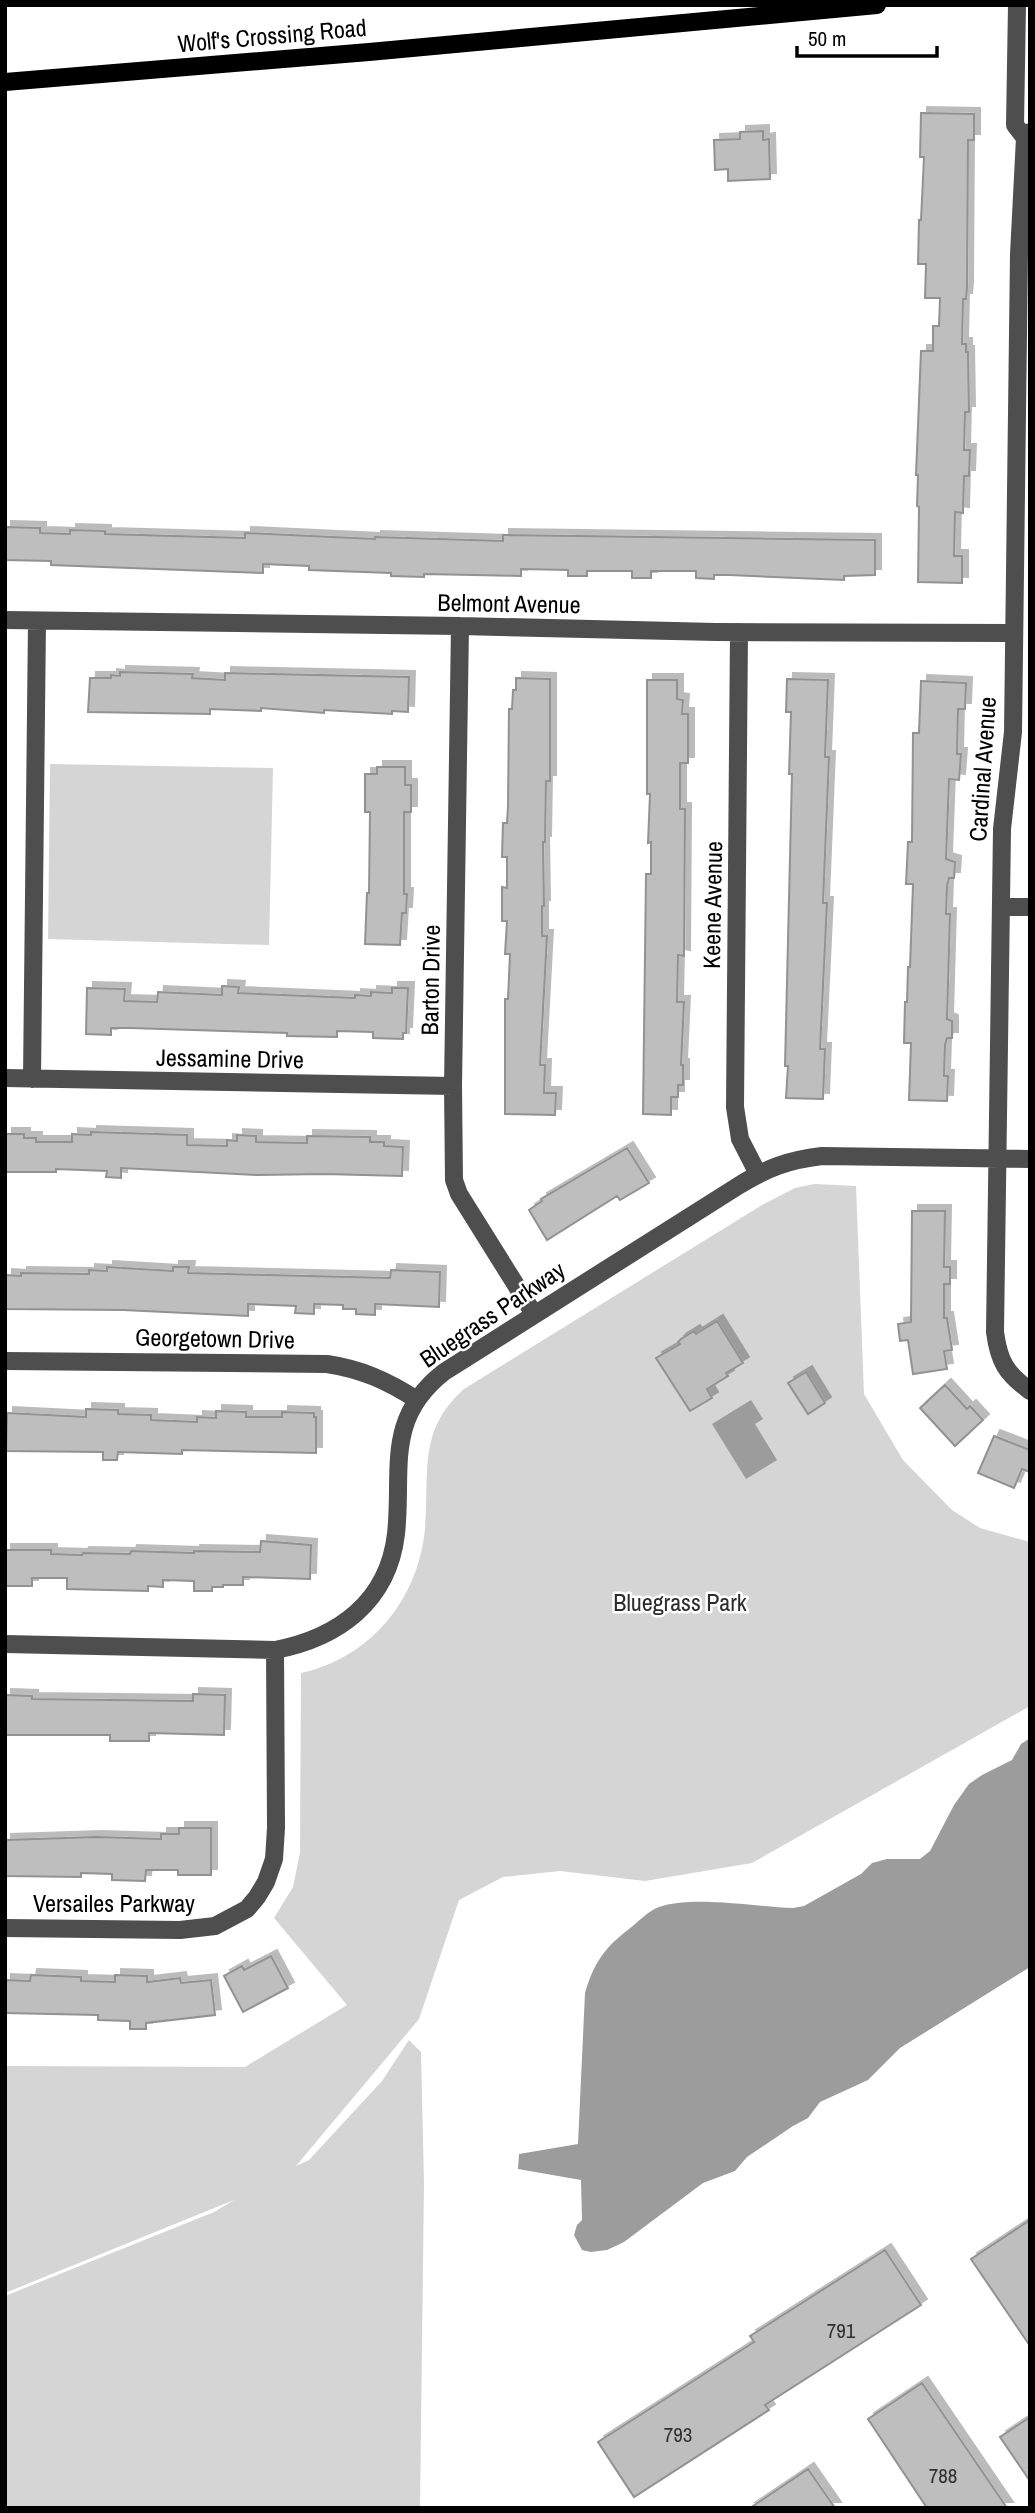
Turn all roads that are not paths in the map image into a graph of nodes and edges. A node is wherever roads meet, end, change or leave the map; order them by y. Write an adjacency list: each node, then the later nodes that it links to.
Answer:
1 (877, 5): 3 (main road, Wolf's Crossing Road)
2 (1017, 5): 4 (street, Cardinal Avenue)
3 (5, 82)
4 (1027, 135): 5 (street, Cardinal Avenue)
5 (1023, 445): 10 (street, Cardinal Avenue)
6 (5, 620): 7 (street, Belmont Avenue)
7 (37, 621): 8 (street, Belmont Avenue); 14 (street)
8 (460, 626): 9 (street, Belmont Avenue); 15 (street, Barton Drive)
9 (739, 632): 10 (street, Belmont Avenue); 18 (street, Keene Avenue)
10 (1012, 633): 11 (street, Cardinal Avenue)
11 (1002, 907): 12 (street); 16 (street, Cardinal Avenue)
12 (1030, 907)
13 (5, 1078): 14 (street, Jessamine Drive)
14 (32, 1079): 15 (street, Jessamine Drive)
15 (453, 1086): 19 (street, Barton Drive)
16 (998, 1158): 17 (street, Bluegrass Parkway); 18 (street, Bluegrass Parkway); 21 (street, Cardinal Avenue)
17 (1030, 1159)
18 (758, 1174): 19 (street, Bluegrass Parkway)
19 (534, 1314): 22 (street, Bluegrass Parkway)
20 (5, 1361): 22 (street, Georgetown Drive)
21 (1030, 1391)
22 (416, 1400): 24 (street, Bluegrass Parkway)
23 (5, 1644): 24 (street, Bluegrass Parkway)
24 (275, 1650): 25 (street, Versailes Parkway)
25 (5, 1928)

